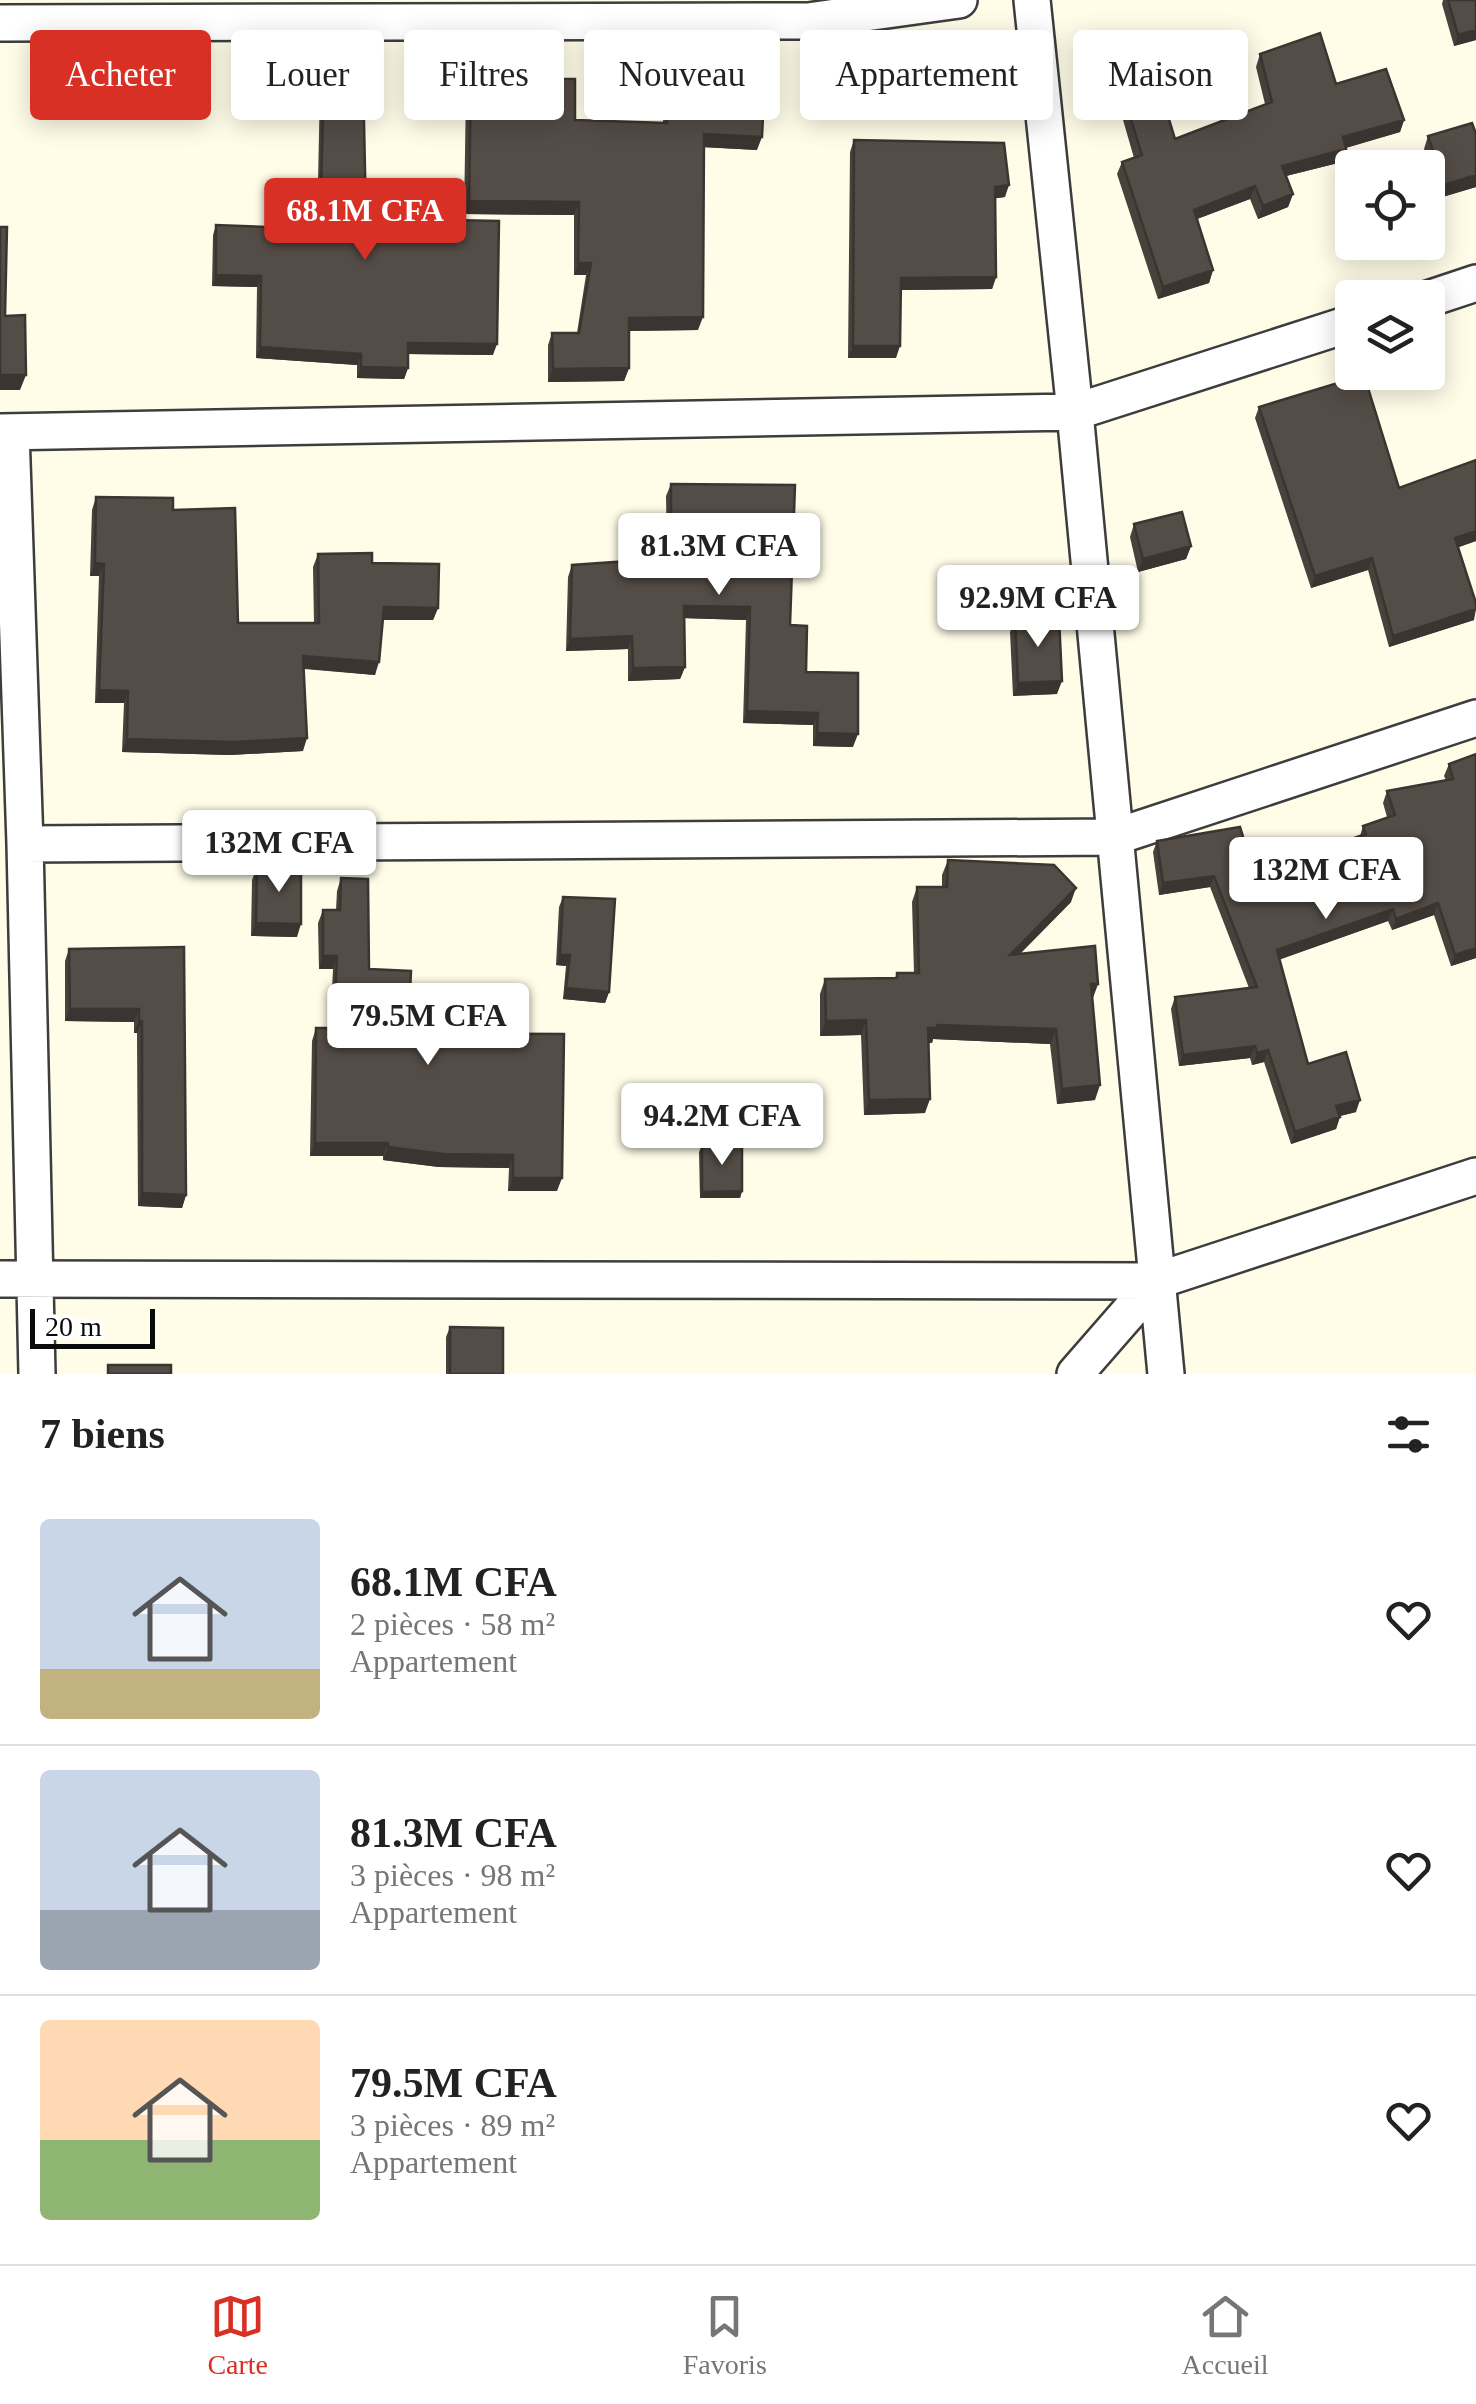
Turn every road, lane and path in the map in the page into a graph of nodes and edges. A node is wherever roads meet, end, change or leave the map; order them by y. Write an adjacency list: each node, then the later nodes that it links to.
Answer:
1 (958, 0): 3 (street)
2 (1032, 0): 7 (street)
3 (0, 23)
4 (1476, 283): 5 (street)
5 (1445, 293)
6 (1335, 328): 7 (street)
7 (1075, 412): 8 (street); 10 (street)
8 (5, 432): 11 (street)
9 (1476, 718): 10 (street)
10 (1115, 837): 11 (street); 15 (street)
11 (25, 844): 14 (street)
12 (1476, 1176): 15 (street)
13 (0, 1279): 14 (street)
14 (37, 1280): 15 (street); 16 (street)
15 (1156, 1281): 17 (street); 18 (street)
16 (37, 1374)
17 (1075, 1374)
18 (1166, 1374)

